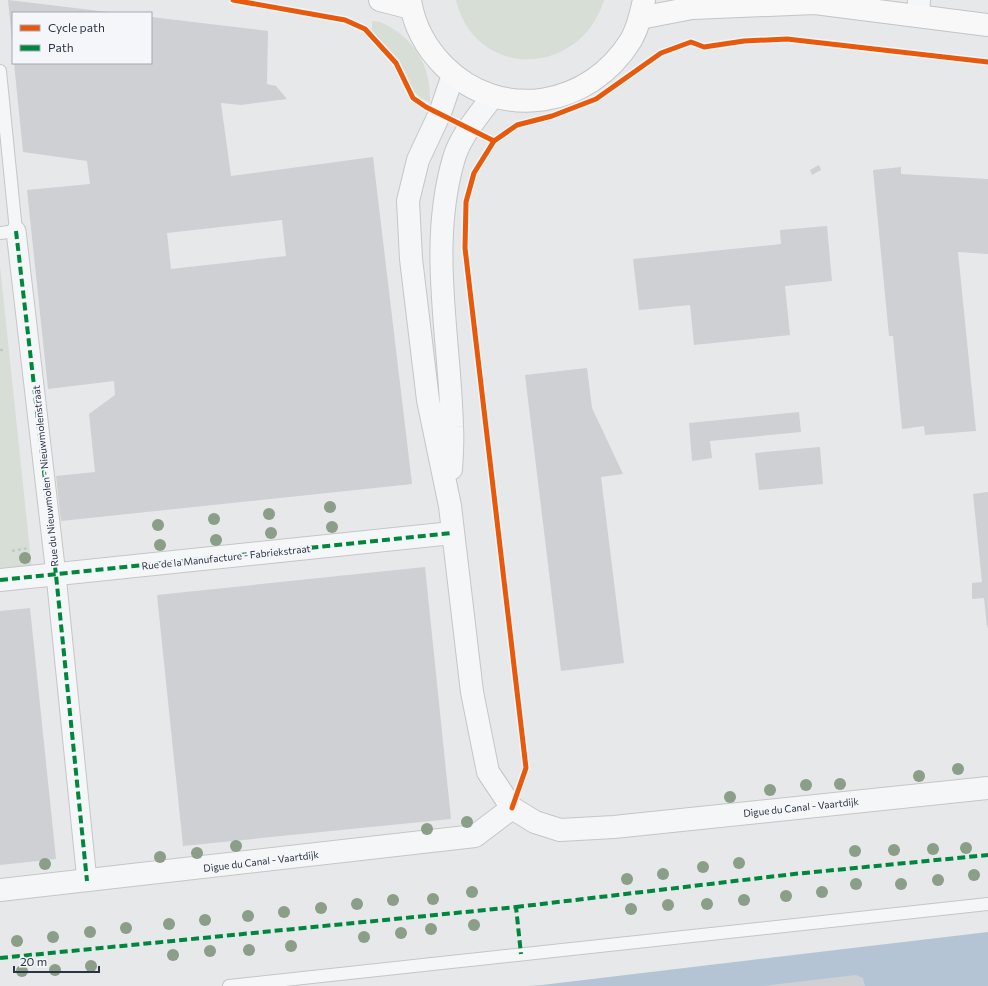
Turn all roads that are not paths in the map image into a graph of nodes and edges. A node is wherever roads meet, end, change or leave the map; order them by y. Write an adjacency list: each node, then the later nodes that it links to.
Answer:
1 (380, 0): 2 (main road)
2 (411, 4): 7 (main road)
3 (918, 8): 4 (main road); 5 (main road)
4 (642, 9): 8 (main road)
5 (988, 25)
6 (0, 71): 10 (lane, Rue du Nieuwmolen - Nieuwmolenstraat)
7 (453, 75): 8 (main road); 9 (street)
8 (492, 96): 11 (street)
9 (410, 228): 11 (street); 12 (street)
10 (8, 232): 14 (street, Rue du Nieuwmolen - Nieuwmolenstraat)
11 (442, 268): 12 (street)
12 (450, 506): 13 (street)
13 (452, 533): 14 (street, Rue de la Manufacture - Fabriekstraat); 17 (street)
14 (56, 575): 15 (street, Rue de la Manufacture - Fabriekstraat); 18 (street, Rue du Nieuwmolen - Nieuwmolenstraat)
15 (0, 580)
16 (988, 788): 17 (street, Digue du Canal - Vaartdijk)
17 (512, 808): 18 (street, Digue du Canal - Vaartdijk)
18 (87, 881): 19 (street, Digue du Canal - Vaartdijk)
19 (0, 890)
20 (988, 904): 21 (lane)
21 (229, 986)

